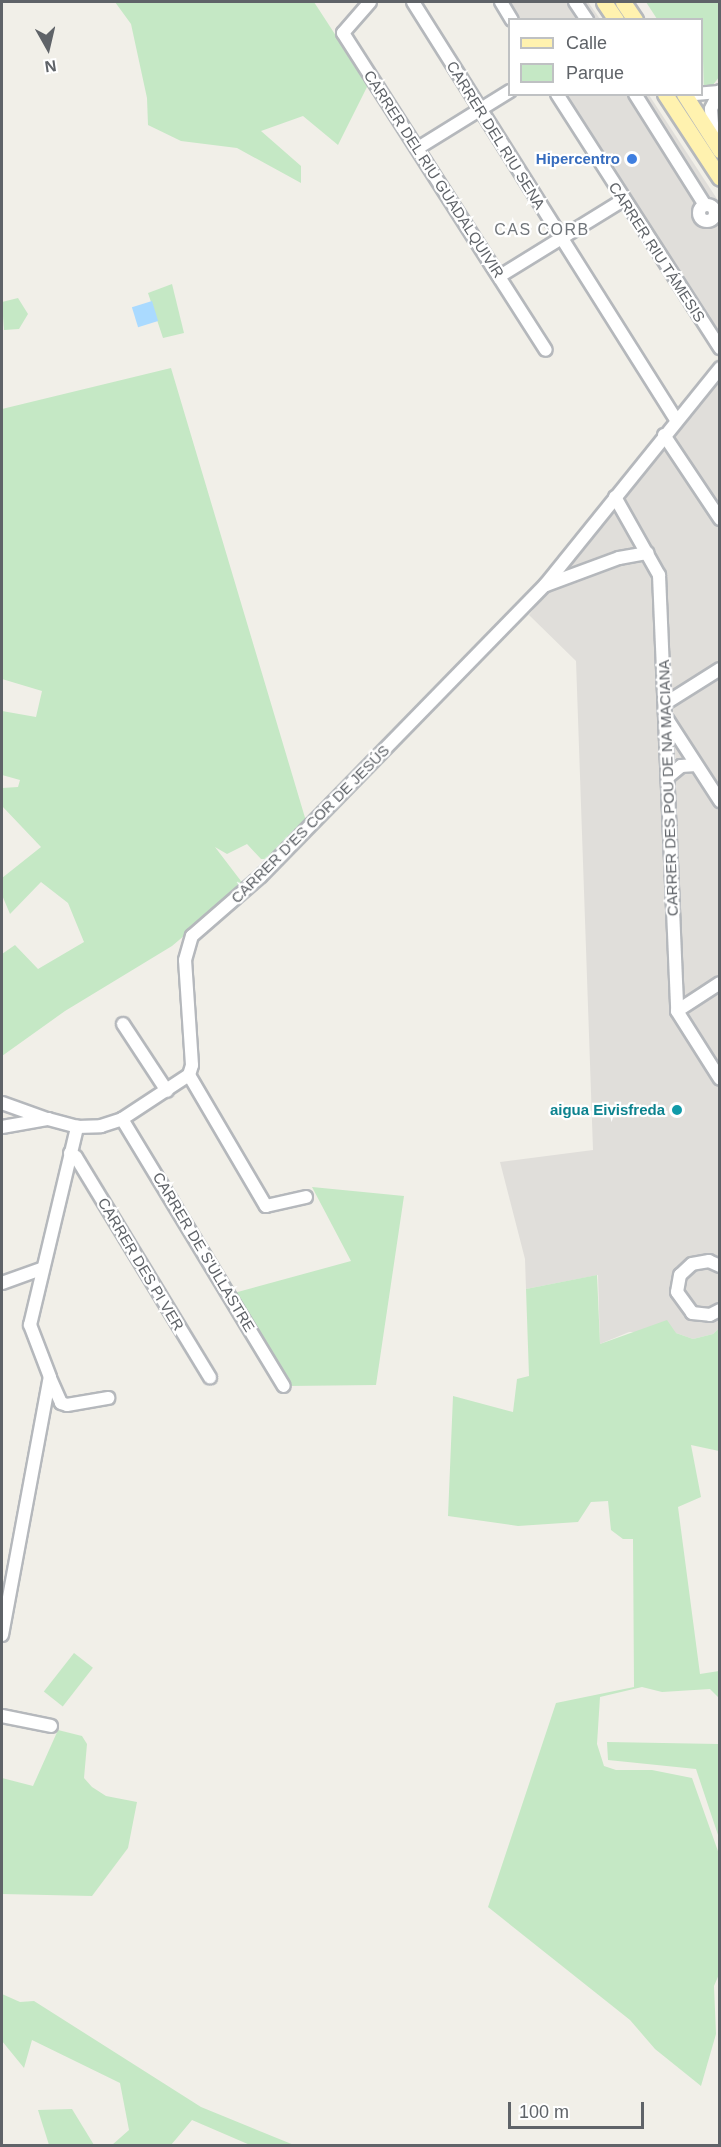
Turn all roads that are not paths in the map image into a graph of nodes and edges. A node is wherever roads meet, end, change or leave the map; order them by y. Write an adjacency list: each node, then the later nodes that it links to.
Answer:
1 (370, 2): 20 (street, CARRER DEL RIU GUADALQUIVIR)
2 (413, 2): 18 (street, CARRER DEL RIU SENA)
3 (501, 2): 7 (street)
4 (575, 2): 8 (street)
5 (604, 2): 9 (main road)
6 (623, 2): 10 (main road)
7 (511, 18)
8 (585, 18)
9 (615, 18)
10 (634, 18)
11 (508, 92): 18 (street)
12 (719, 92): 13 (street); 19 (street)
13 (703, 93)
14 (558, 96): 23 (street, CARRER RIU TÁMESIS)
15 (636, 96): 24 (street)
16 (666, 96): 22 (main road)
17 (685, 96): 21 (main road)
18 (480, 109): 20 (street); 25 (street, CARRER DEL RIU SENA)
19 (720, 137)
20 (418, 148): 26 (street, CARRER DEL RIU GUADALQUIVIR)
21 (720, 150)
22 (720, 178)
23 (623, 201): 25 (street); 27 (street, CARRER RIU TÁMESIS)
24 (716, 222)
25 (562, 238): 26 (street); 30 (street, CARRER DEL RIU SENA)
26 (500, 276): 28 (street, CARRER DEL RIU GUADALQUIVIR)
27 (718, 346)
28 (546, 350)
29 (720, 368): 30 (street, CARRER D'ES COR DE JESÚS)
30 (676, 420): 31 (street, CARRER D'ES COR DE JESÚS)
31 (664, 435): 32 (street, CARRER D'ES COR DE JESÚS); 33 (street)
32 (615, 497): 34 (street, CARRER DES POU DE NA MACIANA); 35 (street, CARRER D'ES COR DE JESÚS)
33 (720, 519)
34 (648, 553): 35 (street); 37 (street, CARRER DES POU DE NA MACIANA)
35 (545, 585): 45 (street, CARRER D'ES COR DE JESÚS)
36 (720, 669): 37 (street)
37 (666, 703): 38 (street, CARRER DES POU DE NA MACIANA)
38 (666, 718): 39 (street); 40 (street, CARRER DES POU DE NA MACIANA)
39 (696, 765): 40 (street); 41 (street)
40 (668, 777): 43 (street, CARRER DES POU DE NA MACIANA)
41 (720, 801)
42 (720, 983): 43 (street)
43 (677, 1011): 46 (street)
44 (123, 1024): 47 (street)
45 (189, 1075): 47 (street); 54 (street)
46 (720, 1079)
47 (167, 1091): 50 (street)
48 (2, 1103): 49 (street)
49 (48, 1119): 51 (street); 52 (street)
50 (122, 1119): 52 (street); 61 (street, CARRER DE S'ULLASTRE)
51 (2, 1127)
52 (77, 1127): 53 (street)
53 (70, 1153): 56 (street); 60 (street, CARRER DES PI VER)
54 (306, 1197)
55 (720, 1266): 58 (street)
56 (41, 1269): 57 (street); 59 (street)
57 (2, 1283)
58 (720, 1310)
59 (50, 1377): 62 (street); 63 (street)
60 (210, 1377)
61 (284, 1386)
62 (108, 1398)
63 (7, 1575): 64 (street)
64 (2, 1635)
65 (2, 1716): 66 (street)
66 (51, 1726)

